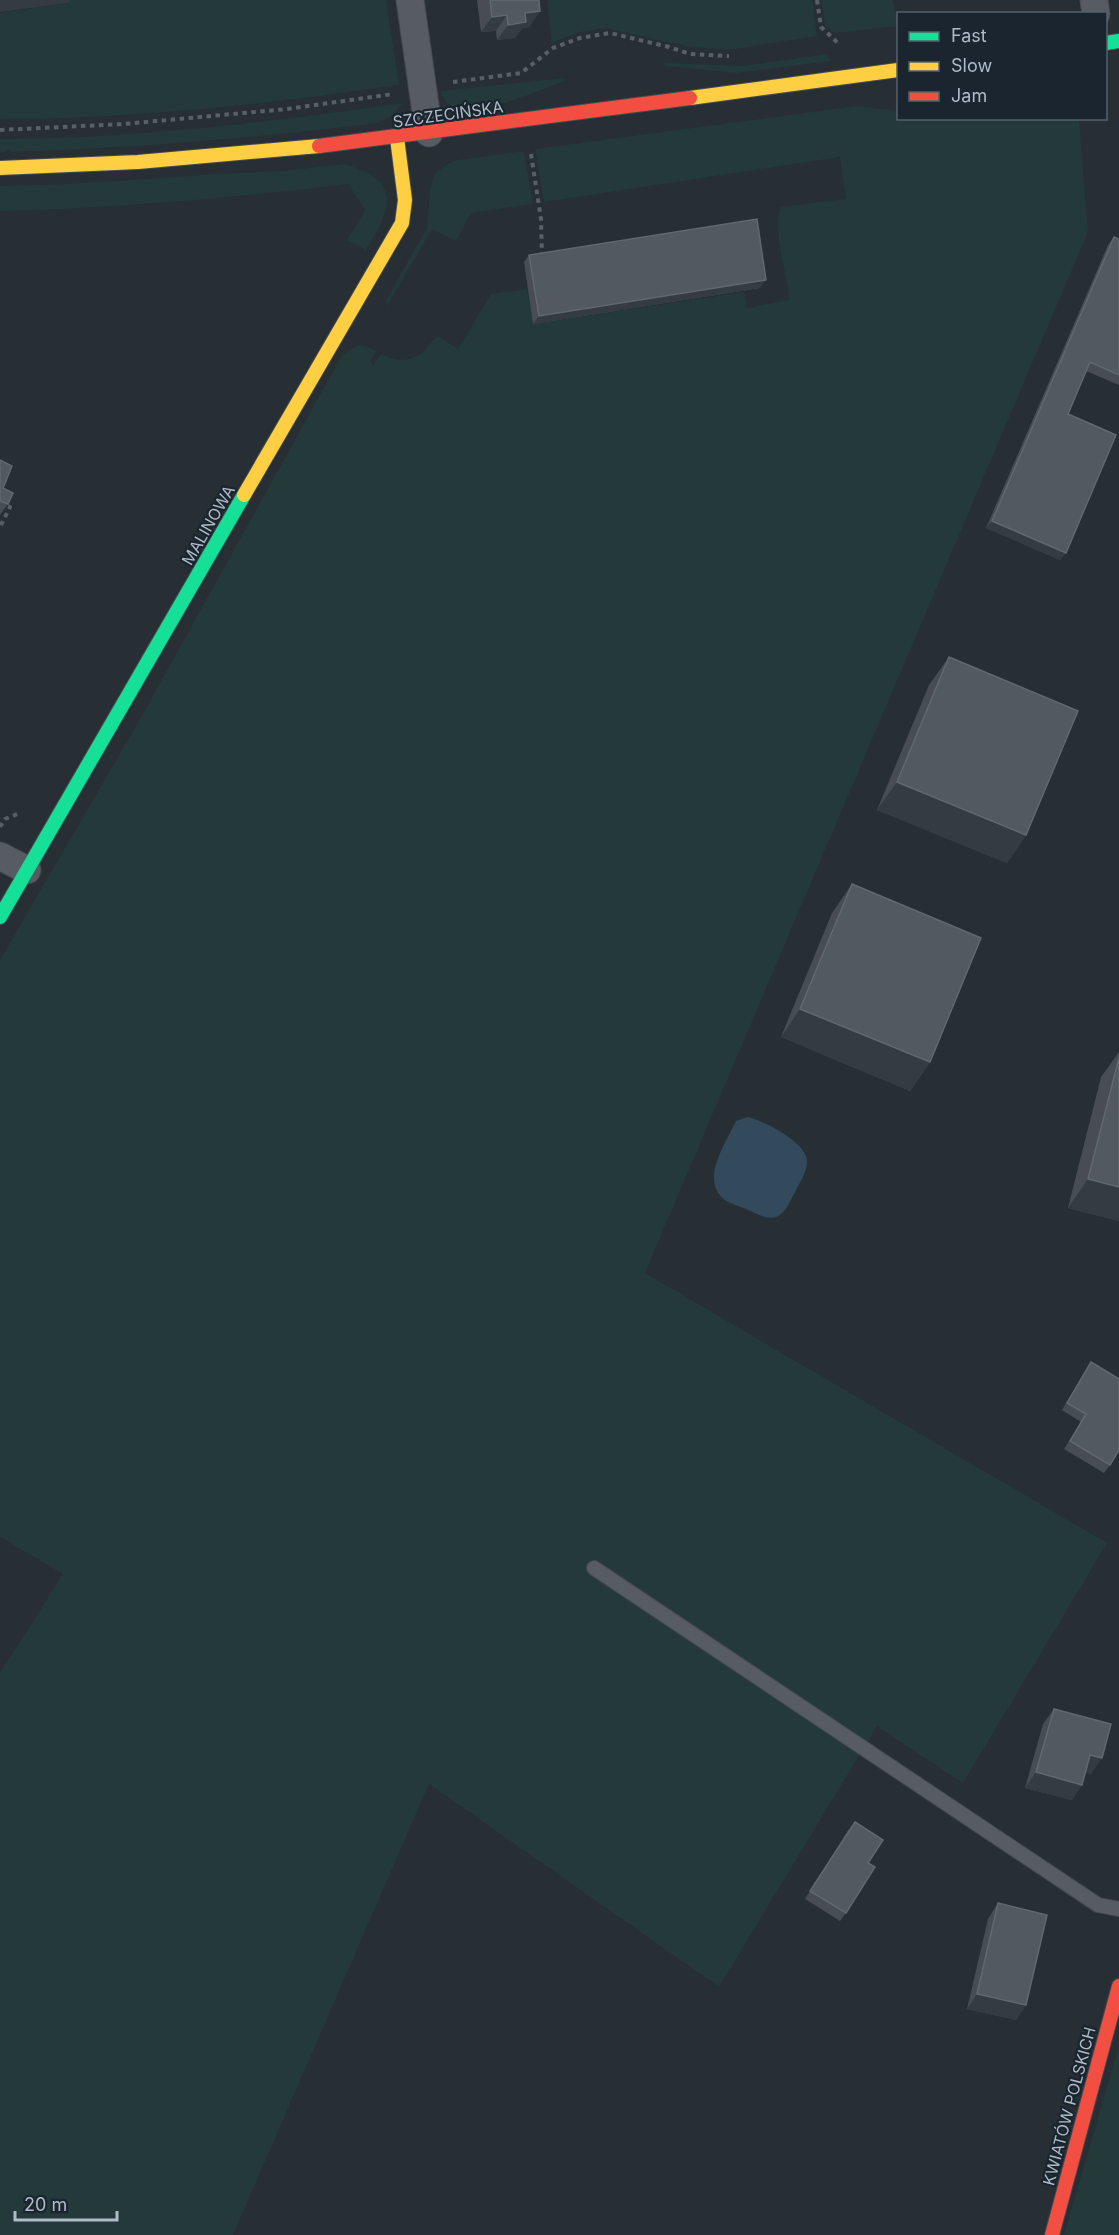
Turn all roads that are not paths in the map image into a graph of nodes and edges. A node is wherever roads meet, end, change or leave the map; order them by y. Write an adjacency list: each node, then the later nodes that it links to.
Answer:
1 (410, 0): 3 (street)
2 (897, 70): 3 (street, SZCZECIŃSKA)
3 (429, 133): 4 (street, SZCZECIŃSKA)
4 (397, 138): 5 (street, SZCZECIŃSKA); 7 (street, MALINOWA)
5 (0, 168)
6 (0, 856): 7 (street)
7 (27, 870): 8 (street, MALINOWA)
8 (0, 917)
9 (594, 1569): 10 (lane)
10 (1119, 1909)
11 (1119, 1986): 12 (street, KWIATÓW POLSKICH)
12 (1052, 2235)

